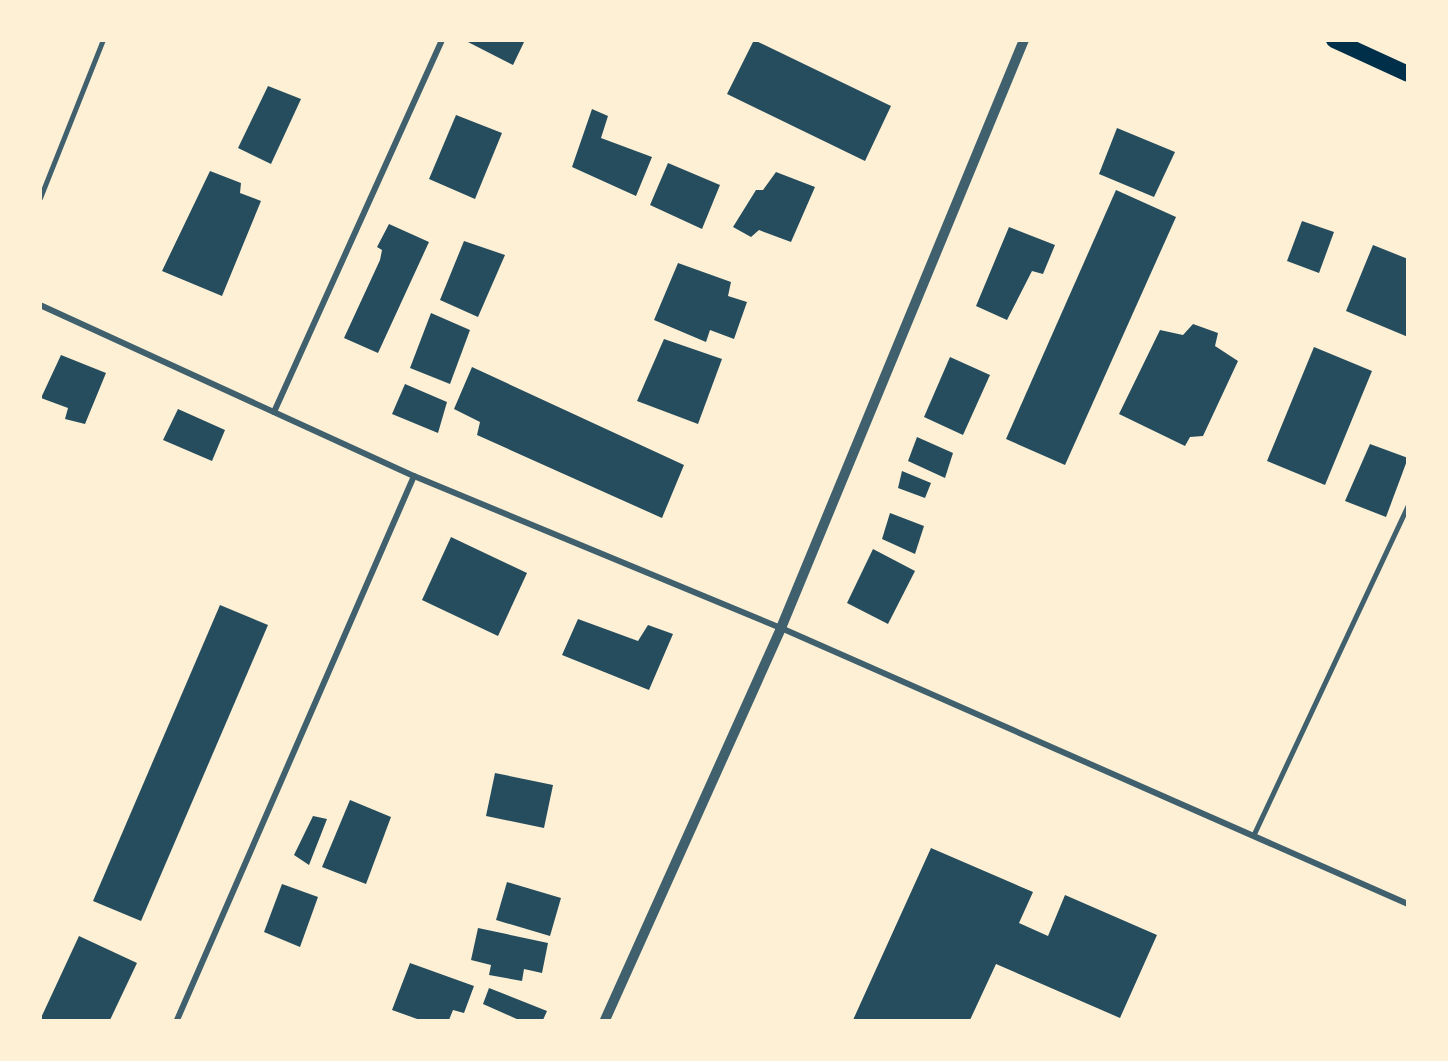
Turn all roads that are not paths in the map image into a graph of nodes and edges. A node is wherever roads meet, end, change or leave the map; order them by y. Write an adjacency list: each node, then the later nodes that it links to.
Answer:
1 (103, 40): 6 (lane)
2 (442, 40): 8 (street)
3 (1024, 40): 11 (street)
4 (1334, 40): 5 (highway)
5 (1407, 74)
6 (40, 198)
7 (40, 305): 8 (street)
8 (274, 412): 9 (street)
9 (414, 476): 11 (street); 14 (street)
10 (1407, 504): 12 (lane)
11 (781, 628): 12 (street); 15 (street)
12 (1253, 837): 13 (street)
13 (1407, 904)
14 (177, 1020)
15 (605, 1020)

